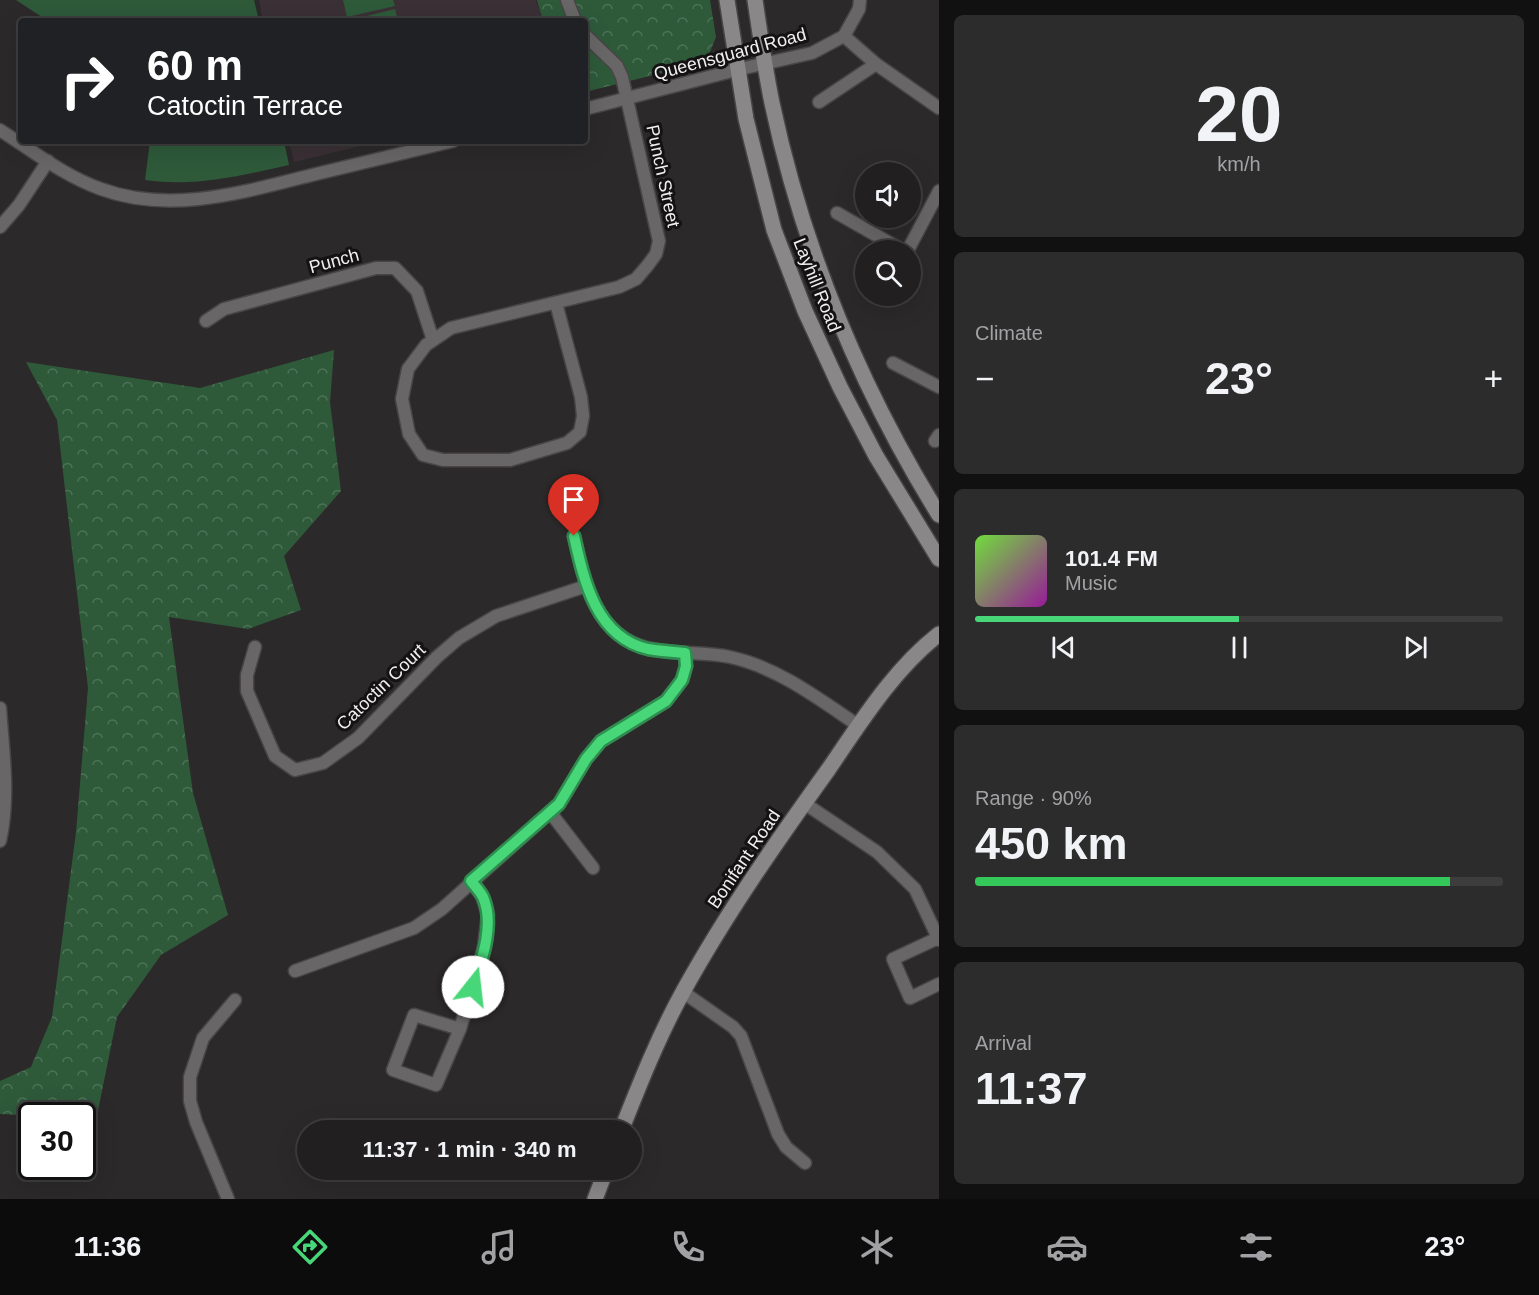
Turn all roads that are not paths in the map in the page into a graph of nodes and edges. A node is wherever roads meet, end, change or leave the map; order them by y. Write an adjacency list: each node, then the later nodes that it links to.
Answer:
1 (567, 0): 5 (street)
2 (727, 0): 10 (main road, Layhill Road)
3 (755, 0): 8 (main road, Layhill Road)
4 (860, 0): 6 (street)
5 (574, 18)
6 (844, 36): 8 (street, Queensguard Road); 9 (street)
7 (588, 38): 11 (street, Punch Street)
8 (765, 63): 10 (street, Queensguard Road); 30 (main road, Layhill Road)
9 (876, 64): 12 (street); 14 (street)
10 (740, 69): 11 (street, Queensguard Road); 32 (main road, Layhill Road)
11 (628, 99): 13 (street, Queensguard Road); 25 (street, Punch Street)
12 (819, 102)
13 (588, 108)
14 (939, 108)
15 (0, 130): 16 (street)
16 (18, 142)
17 (22, 144): 19 (street)
18 (441, 144): 19 (street)
19 (48, 161): 22 (street)
20 (939, 192): 24 (street)
21 (837, 213): 23 (street)
22 (0, 227)
23 (884, 240)
24 (913, 240)
25 (556, 303): 27 (street, Punch Street); 27 (street, Punch Street)
26 (206, 321): 27 (street, Punch)
27 (434, 340)
28 (893, 363): 29 (street)
29 (939, 387)
30 (939, 515)
31 (574, 536): 33 (street)
32 (939, 560)
33 (586, 586): 35 (street, Catoctin Court); 36 (street)
34 (939, 634): 38 (main road, Bonifant Road)
35 (255, 646)
36 (685, 653): 38 (street); 40 (street)
37 (0, 708): 41 (street)
38 (859, 726): 39 (main road, Bonifant Road)
39 (804, 803): 44 (street); 47 (main road, Bonifant Road)
40 (550, 812): 42 (street); 43 (street)
41 (0, 840)
42 (593, 868)
43 (471, 881): 45 (street); 49 (street)
44 (938, 939): 46 (street)
45 (295, 971)
46 (939, 984)
47 (683, 992): 50 (main road, Bonifant Road); 51 (street)
48 (235, 1000): 53 (street)
49 (460, 1029): 49 (street)
50 (625, 1120)
51 (805, 1163)
52 (602, 1180): 54 (main road)
53 (228, 1199)
54 (595, 1199)

